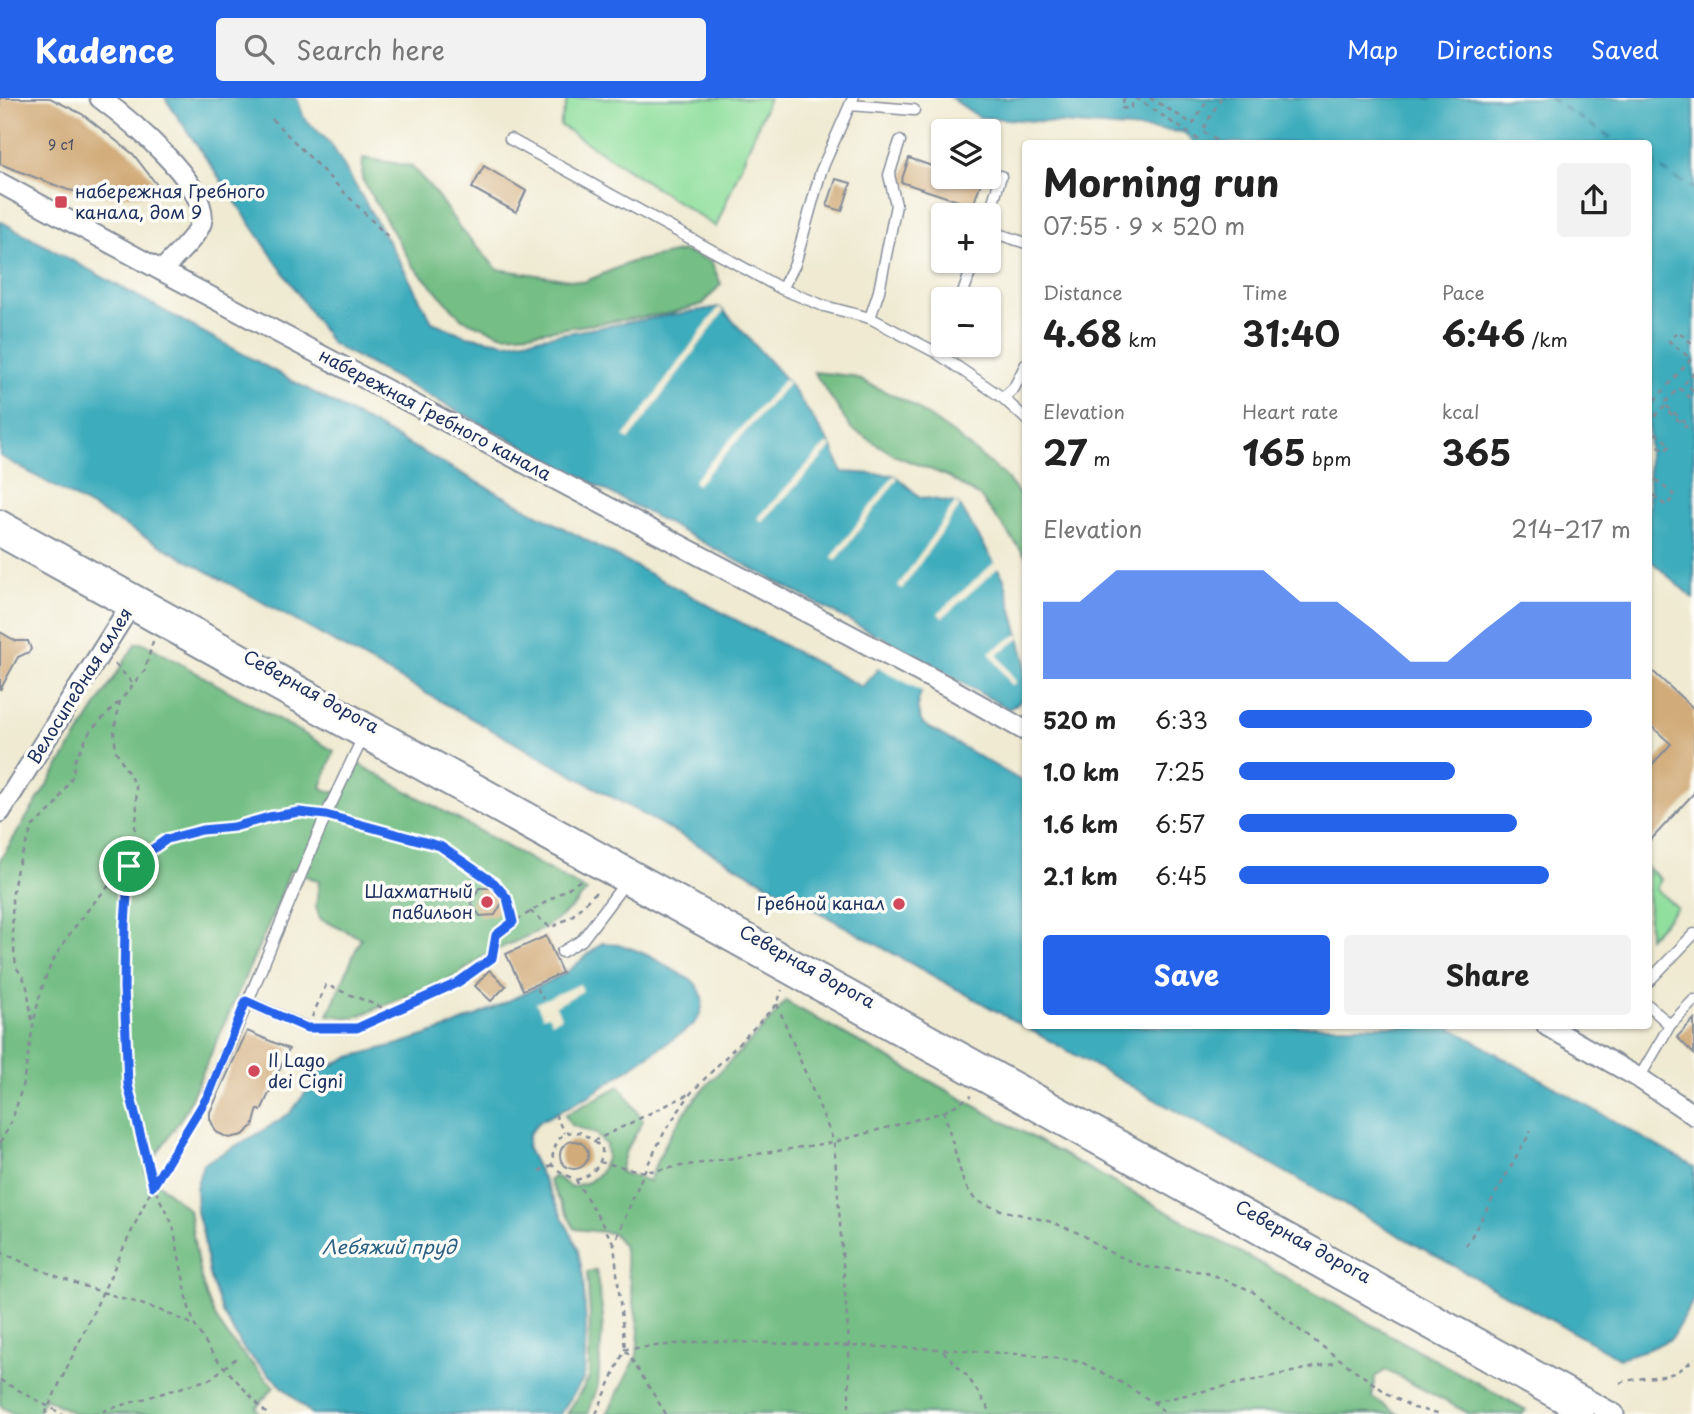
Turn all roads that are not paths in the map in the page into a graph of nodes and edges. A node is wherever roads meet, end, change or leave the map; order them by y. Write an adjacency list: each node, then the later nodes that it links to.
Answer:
1 (100, 98): 9 (street)
2 (852, 101): 3 (lane); 10 (lane)
3 (914, 110)
4 (510, 139): 10 (lane)
5 (900, 141): 11 (lane)
6 (0, 183): 9 (street, набережная Гребного канала)
7 (1001, 235): 8 (lane)
8 (1022, 242)
9 (162, 271): 20 (street, набережная Гребного канала)
10 (782, 289): 11 (lane)
11 (870, 318): 12 (lane)
12 (931, 350)
13 (943, 357): 15 (lane)
14 (1022, 375): 15 (lane)
15 (1003, 398): 16 (lane)
16 (1022, 415)
17 (0, 520): 19 (street, Северная дорога)
18 (0, 537): 19 (street, Северная дорога)
19 (132, 602): 21 (street, Северная дорога); 22 (street, Велосипедная аллея)
20 (1022, 729)
21 (366, 732): 23 (street, Северная дорога); 28 (lane)
22 (0, 812)
23 (629, 877): 25 (lane); 36 (street, Северная дорога); 37 (street, Северная дорога)
24 (1694, 934): 26 (lane)
25 (562, 952)
26 (1652, 978)
27 (1694, 1000): 30 (lane)
28 (246, 1001): 31 (lane); 34 (lane)
29 (1652, 1009): 30 (lane)
30 (1670, 1025): 33 (lane)
31 (307, 1028)
32 (1552, 1029): 33 (street)
33 (1639, 1078): 35 (street)
34 (209, 1094)
35 (1694, 1115)
36 (1583, 1414)
37 (1614, 1414)

